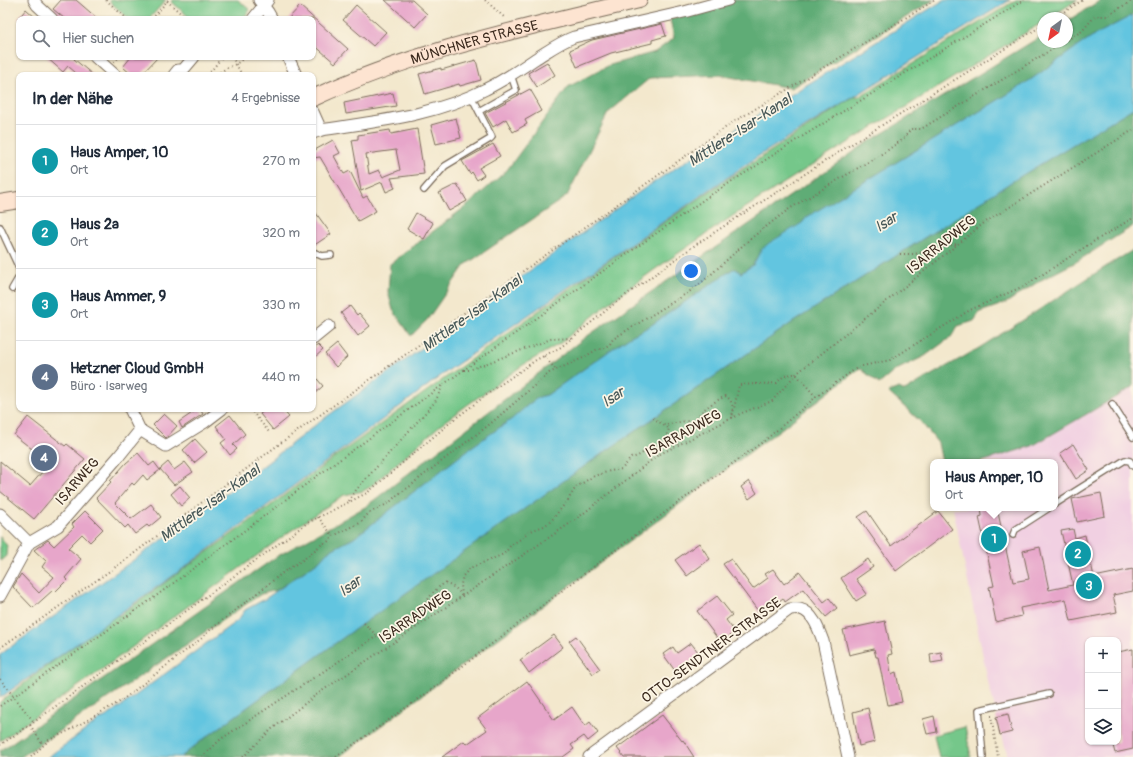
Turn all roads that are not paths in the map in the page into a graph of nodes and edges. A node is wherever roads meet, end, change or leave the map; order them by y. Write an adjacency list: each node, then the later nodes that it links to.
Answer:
1 (34, 0): 5 (street)
2 (639, 0): 16 (main road, MÜNCHNER STRASSE)
3 (728, 0): 14 (street)
4 (264, 2): 6 (street); 7 (street)
5 (49, 16)
6 (255, 16)
7 (271, 16)
8 (98, 60): 11 (street)
9 (191, 60): 12 (street)
10 (289, 60): 13 (street)
11 (112, 72)
12 (176, 72)
13 (295, 72)
14 (511, 74): 15 (street); 17 (lane)
15 (471, 96): 17 (lane); 18 (street)
16 (316, 97)
17 (479, 111): 19 (lane)
18 (317, 132)
19 (424, 190)
20 (16, 200): 21 (main road)
21 (0, 202)
22 (0, 227): 25 (lane)
23 (316, 253): 24 (lane)
24 (332, 255)
25 (16, 262)
26 (16, 282): 27 (lane)
27 (12, 289)
28 (329, 326): 29 (street)
29 (316, 337)
30 (1112, 404): 34 (lane)
31 (131, 412): 33 (street)
32 (218, 412): 33 (street)
33 (140, 430): 40 (street, ISARWEG)
34 (1133, 437)
35 (1133, 466): 36 (lane)
36 (1058, 502)
37 (1044, 511): 39 (lane)
38 (0, 514): 40 (street)
39 (1013, 535)
40 (29, 543): 41 (street)
41 (0, 596)
42 (1049, 694): 45 (lane)
43 (589, 757): 44 (street, OTTO-SENDTNER-STRASSE)
44 (848, 757)
45 (983, 757)

